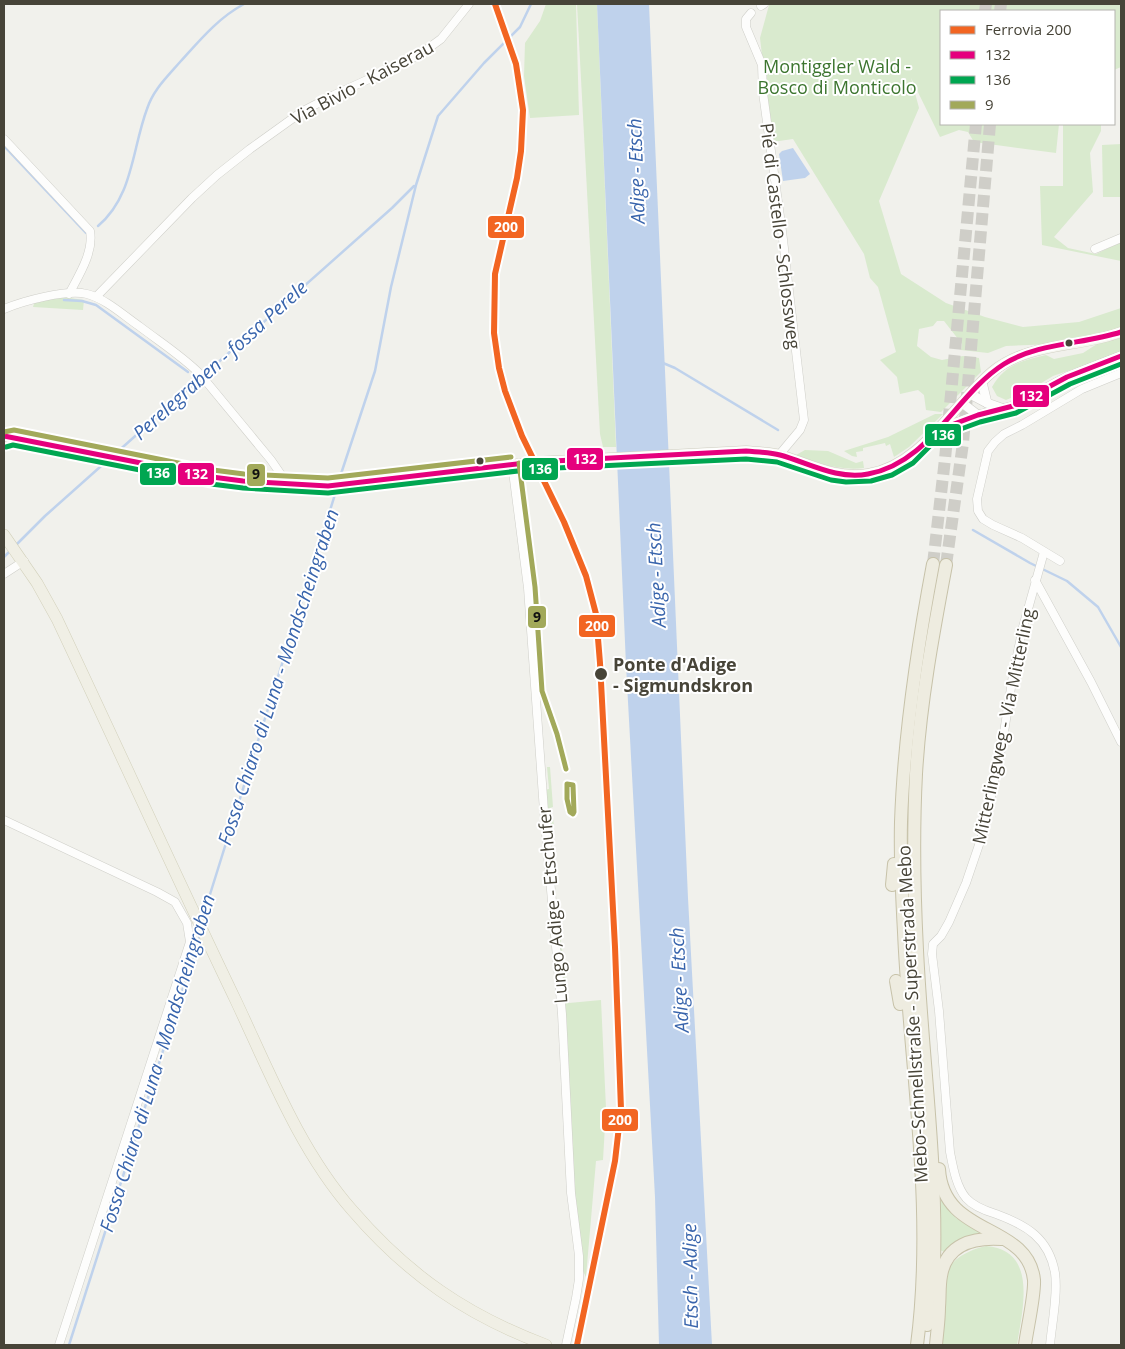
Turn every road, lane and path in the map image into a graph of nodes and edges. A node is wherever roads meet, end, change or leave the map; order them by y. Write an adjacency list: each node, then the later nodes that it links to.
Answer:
1 (469, 4): 7 (street, Via Bivio - Kaiserau)
2 (751, 13): 20 (street, Pié di Castello - Schlossweg)
3 (4, 139): 6 (street)
4 (1121, 238): 5 (street)
5 (1095, 249)
6 (69, 294): 7 (street); 8 (street)
7 (96, 298): 22 (street)
8 (4, 309)
9 (1121, 332): 12 (main road)
10 (1121, 356): 16 (street)
11 (1121, 373): 24 (street)
12 (982, 382): 13 (main road); 15 (street)
13 (970, 394): 14 (main road); 15 (street)
14 (962, 403): 17 (street); 18 (main road)
15 (987, 403): 16 (street)
16 (1005, 409): 17 (street)
17 (978, 415): 18 (street)
18 (935, 431): 20 (main road)
19 (7, 438): 22 (main road)
20 (779, 455): 21 (main road)
21 (512, 464): 22 (main road); 41 (street, Lungo Adige - Etschufer)
22 (283, 483)
23 (5, 537): 25 (main road)
24 (1044, 552): 26 (street); 30 (street, Mitterlingweg - Via Mitterling)
25 (20, 557): 29 (street); 40 (main road)
26 (1060, 561)
27 (932, 564): 32 (highway, Mebo-Schnellstraße - Superstrada Mebo)
28 (946, 566): 35 (highway, Mebo-Schnellstraße - Superstrada Mebo)
29 (4, 574)
30 (1036, 576): 31 (street, Mitterlingweg - Via Mitterling); 46 (street, Mitterlingweg - Via Mitterling)
31 (1121, 742)
32 (904, 771): 34 (highway); 37 (highway, Mebo-Schnellstraße - Superstrada Mebo)
33 (4, 820): 39 (street)
34 (892, 885)
35 (919, 968): 38 (highway); 43 (highway, Mebo-Schnellstraße - Superstrada Mebo)
36 (896, 981): 37 (highway)
37 (917, 1112): 42 (highway, Mebo-Schnellstraße - Superstrada Mebo)
38 (1006, 1239): 44 (highway); 45 (highway)
39 (59, 1345)
40 (546, 1345)
41 (566, 1345)
42 (917, 1345)
43 (924, 1345)
44 (936, 1345)
45 (1025, 1345)
46 (1050, 1345)

